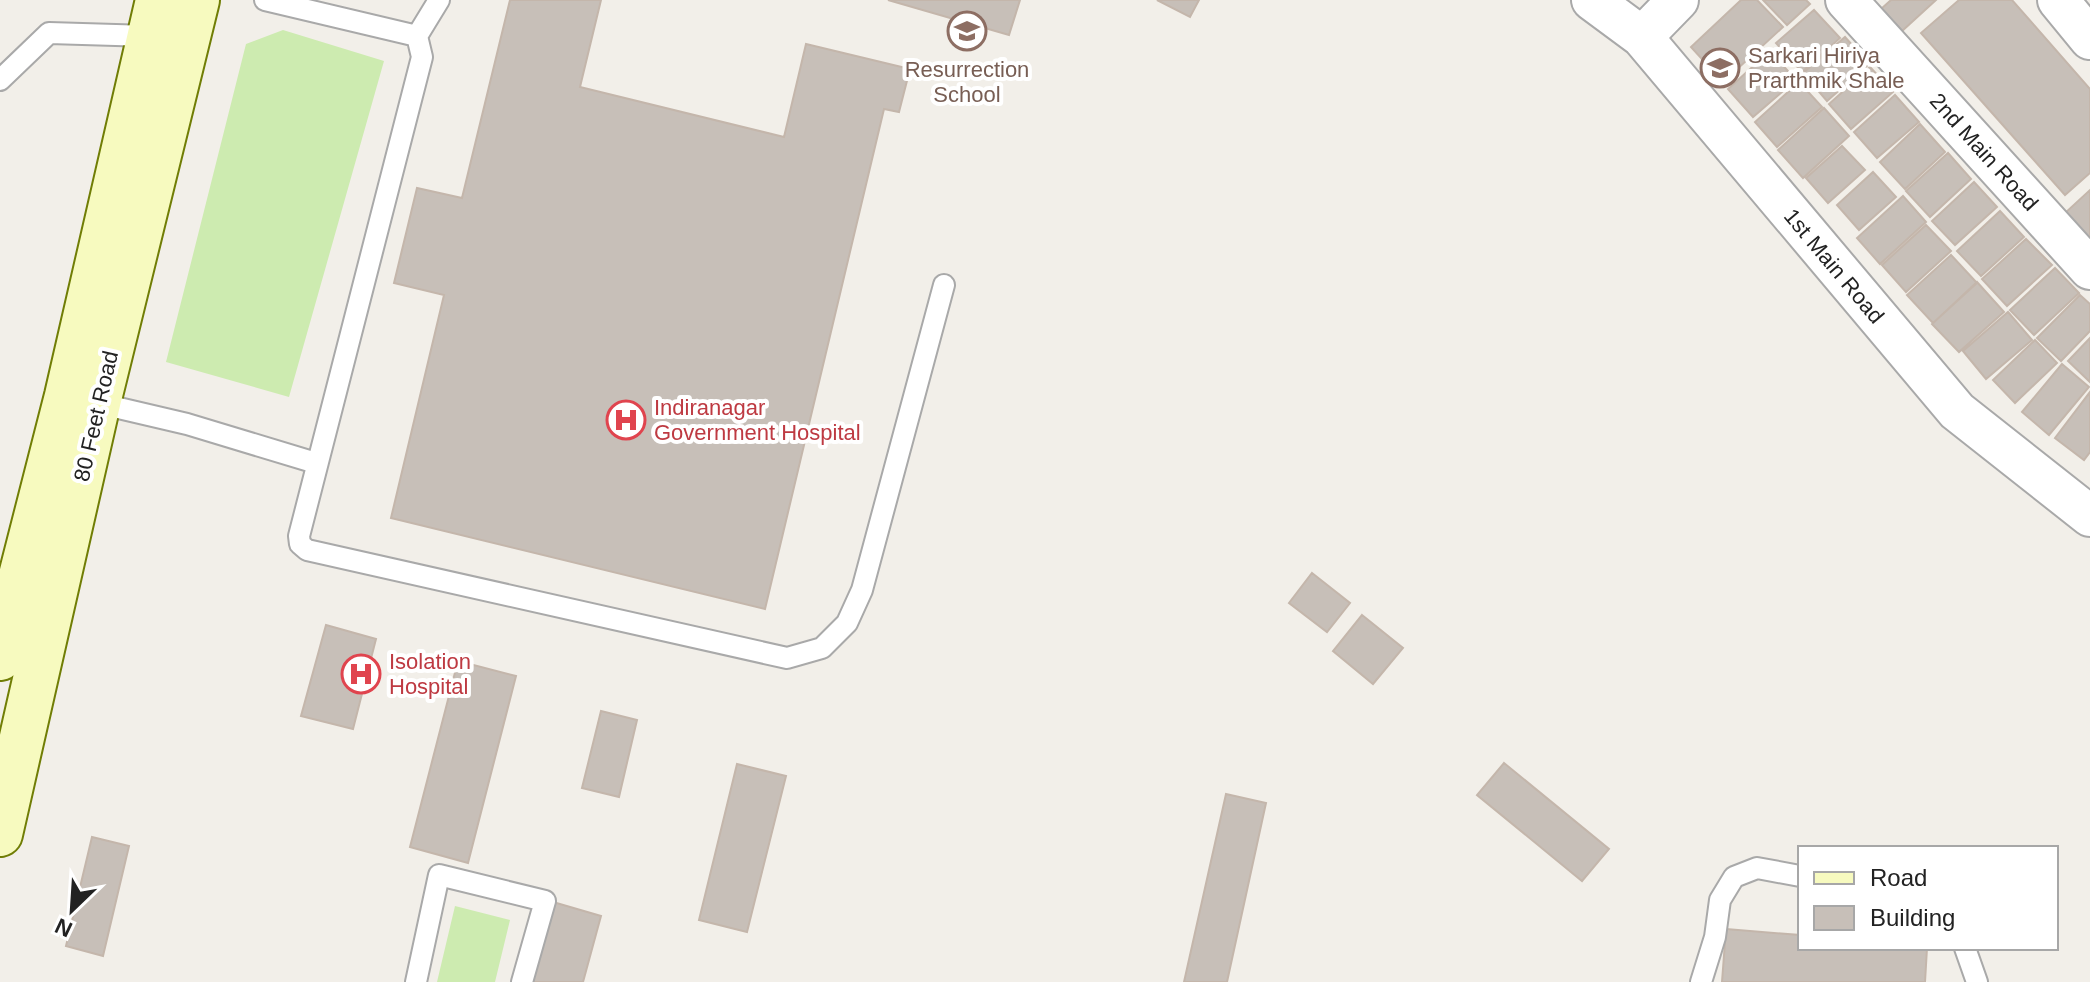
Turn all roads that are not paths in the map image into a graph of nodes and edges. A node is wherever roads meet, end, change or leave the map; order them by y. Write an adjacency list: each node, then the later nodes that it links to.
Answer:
1 (197, 0): 15 (main road, 80 Feet Road)
2 (265, 0): 9 (lane)
3 (439, 0): 9 (lane)
4 (1592, 0): 10 (street, 1st Main Road)
5 (1678, 0): 10 (street)
6 (1846, 0): 13 (street, 2nd Main Road)
7 (2058, 0): 11 (street)
8 (154, 18): 12 (lane); 15 (main road, 80 Feet Road)
9 (417, 36): 16 (lane)
10 (1642, 37): 17 (street, 1st Main Road)
11 (2090, 39)
12 (0, 80)
13 (2090, 269)
14 (944, 285): 16 (lane)
15 (83, 399): 16 (lane); 18 (main road, 80 Feet Road); 19 (main road, 80 Feet Road)
16 (316, 463)
17 (2090, 516)
18 (0, 658)
19 (0, 834)
20 (1798, 876): 24 (lane)
21 (1966, 950): 25 (lane)
22 (416, 982): 23 (lane)
23 (522, 982)
24 (1701, 982)
25 (1977, 982)

